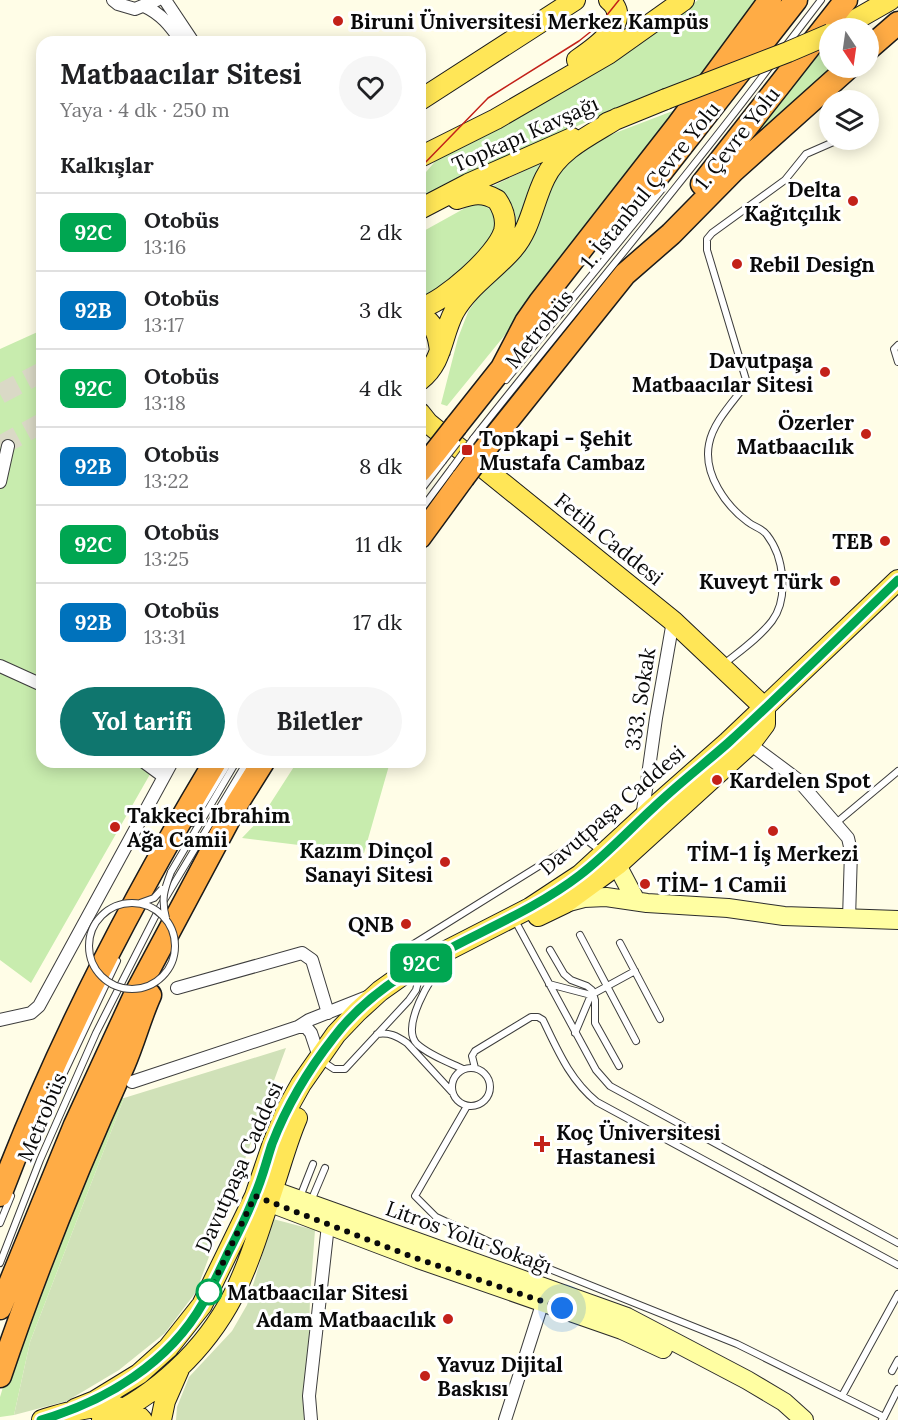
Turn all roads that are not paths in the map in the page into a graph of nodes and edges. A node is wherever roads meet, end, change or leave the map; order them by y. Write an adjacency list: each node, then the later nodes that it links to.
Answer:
1 (113, 0): 13 (street)
2 (157, 0): 13 (street)
3 (165, 0): 17 (street)
4 (553, 0): 23 (main road)
5 (575, 0): 24 (main road)
6 (609, 0): 26 (main road)
7 (684, 0): 26 (main road, Topkapı Kavşağı)
8 (770, 0): 39 (highway)
9 (796, 0): 39 (highway, 1. İstanbul Çevre Yolu)
10 (821, 0): 41 (lane, Metrobüs)
11 (846, 0): 32 (highway, 1. Çevre Yolu)
12 (890, 0): 14 (main road)
13 (144, 6): 16 (street)
14 (861, 18)
15 (898, 23): 19 (highway)
16 (178, 36)
17 (189, 36)
18 (819, 39): 25 (main road, bridge)
19 (882, 40)
20 (767, 52): 21 (lane)
21 (753, 71)
22 (837, 78): 32 (highway)
23 (426, 83)
24 (426, 95)
25 (618, 118): 30 (main road, Topkapı Kavşağı); 36 (main road)
26 (460, 137): 28 (main road, Topkapı Kavşağı)
27 (819, 148): 53 (lane)
28 (426, 154)
29 (666, 183): 39 (lane, Metrobüs)
30 (426, 206)
31 (426, 215): 33 (main road)
32 (625, 274): 41 (highway)
33 (426, 306)
34 (426, 319): 36 (main road)
35 (898, 345): 37 (lane)
36 (440, 351): 38 (main road)
37 (898, 362)
38 (426, 374)
39 (501, 378): 41 (highway)
40 (426, 420): 51 (main road, Fetih Caddesi)
41 (468, 438): 43 (highway, bridge); 45 (highway, bridge)
42 (8, 446): 47 (street)
43 (439, 457): 44 (highway); 46 (lane)
44 (426, 467)
45 (458, 473): 48 (lane); 49 (highway)
46 (426, 480)
47 (0, 482)
48 (426, 505)
49 (426, 527)
50 (898, 580): 55 (main road, Davutpaşa Caddesi)
51 (673, 621): 53 (main road, Fetih Caddesi); 67 (street, 333. Sokak)
52 (0, 666): 54 (street)
53 (722, 667): 55 (main road, Fetih Caddesi)
54 (36, 682)
55 (765, 708): 56 (main road, Davutpaşa Caddesi); 64 (main road, Davutpaşa Caddesi)
56 (750, 744): 68 (street); 69 (main road, Davutpaşa Caddesi)
57 (152, 768): 66 (street)
58 (168, 768): 66 (street)
59 (211, 768): 107 (highway)
60 (225, 768): 71 (lane)
61 (232, 768): 70 (lane)
62 (243, 768): 118 (lane, Metrobüs)
63 (259, 768): 73 (highway)
64 (696, 770): 67 (main road, Davutpaşa Caddesi); 69 (main road)
65 (898, 771): 68 (lane)
66 (163, 776): 96 (street)
67 (642, 820): 69 (main road, Davutpaşa Caddesi)
68 (836, 823): 79 (street)
69 (611, 860): 74 (main road); 76 (main road, Davutpaşa Caddesi); 88 (main road, Davutpaşa Caddesi); 88 (lane)
70 (171, 872): 75 (lane, bridge); 78 (lane, bridge)
71 (162, 873)
72 (157, 883): 77 (lane)
73 (192, 891): 123 (highway); 127 (highway)
74 (636, 901): 76 (main road); 79 (main road)
75 (140, 903): 78 (lane, bridge); 78 (lane, bridge)
76 (565, 903): 81 (main road, Davutpaşa Caddesi)
77 (141, 914)
78 (166, 919)
79 (849, 919): 80 (main road)
80 (898, 920)
81 (518, 926): 86 (main road, Davutpaşa Caddesi); 89 (lane)
82 (579, 935): 90 (lane)
83 (620, 943): 87 (lane)
84 (550, 950): 93 (lane)
85 (120, 955): 107 (lane, Metrobüs)
86 (443, 963): 88 (main road, Davutpaşa Caddesi); 104 (lane)
87 (635, 971): 90 (lane); 95 (lane)
88 (415, 974): 92 (main road, Davutpaşa Caddesi); 99 (lane); 101 (main road, Davutpaşa Caddesi)
89 (549, 984): 93 (lane); 98 (lane)
90 (607, 987): 93 (lane); 100 (lane)
91 (177, 988): 94 (street)
92 (380, 991): 94 (street); 101 (main road, Davutpaşa Caddesi)
93 (592, 994): 98 (lane); 102 (lane)
94 (328, 1013): 97 (street)
95 (660, 1019)
96 (0, 1020)
97 (298, 1027): 101 (street); 105 (street)
98 (575, 1033): 117 (lane)
99 (376, 1035): 101 (lane); 106 (lane)
100 (636, 1041)
101 (323, 1061): 113 (main road, Davutpaşa Caddesi)
102 (619, 1066)
103 (475, 1068): 104 (lane); 108 (lane); 119 (lane)
104 (463, 1069): 106 (lane)
105 (132, 1082)
106 (452, 1092): 108 (lane)
107 (46, 1096): 109 (highway); 112 (highway)
108 (467, 1106): 129 (lane)
109 (0, 1159)
110 (314, 1164): 114 (lane)
111 (325, 1168): 114 (lane)
112 (7, 1193): 115 (lane, Metrobüs)
113 (264, 1193): 114 (main road, Litros Yolu Sokağı); 116 (main road, Litros Yolu Sokağı); 122 (main road, Davutpaşa Caddesi); 125 (main road, Davutpaşa Caddesi)
114 (304, 1202): 121 (main road, Litros Yolu Sokağı)
115 (0, 1223)
116 (328, 1226): 121 (main road, Litros Yolu Sokağı); 137 (street)
117 (898, 1243)
118 (0, 1263)
119 (898, 1265)
120 (898, 1294): 129 (lane)
121 (545, 1295): 138 (street); 139 (main road, Litros Yolu Sokağı); 140 (main road, Litros Yolu Sokağı)
122 (202, 1305): 130 (main road, Davutpaşa Caddesi); 131 (main road)
123 (0, 1308)
124 (898, 1360): 126 (lane)
125 (180, 1366): 131 (main road, Davutpaşa Caddesi); 136 (main road)
126 (892, 1371)
127 (0, 1376)
128 (898, 1389): 132 (lane)
129 (842, 1396): 132 (lane)
130 (75, 1409): 131 (main road); 133 (main road)
131 (124, 1414): 134 (main road, Davutpaşa Caddesi); 135 (main road)
132 (883, 1418)
133 (42, 1420)
134 (102, 1420)
135 (142, 1420)
136 (161, 1420)
137 (311, 1420)
138 (505, 1420)
139 (789, 1420)
140 (804, 1420)

